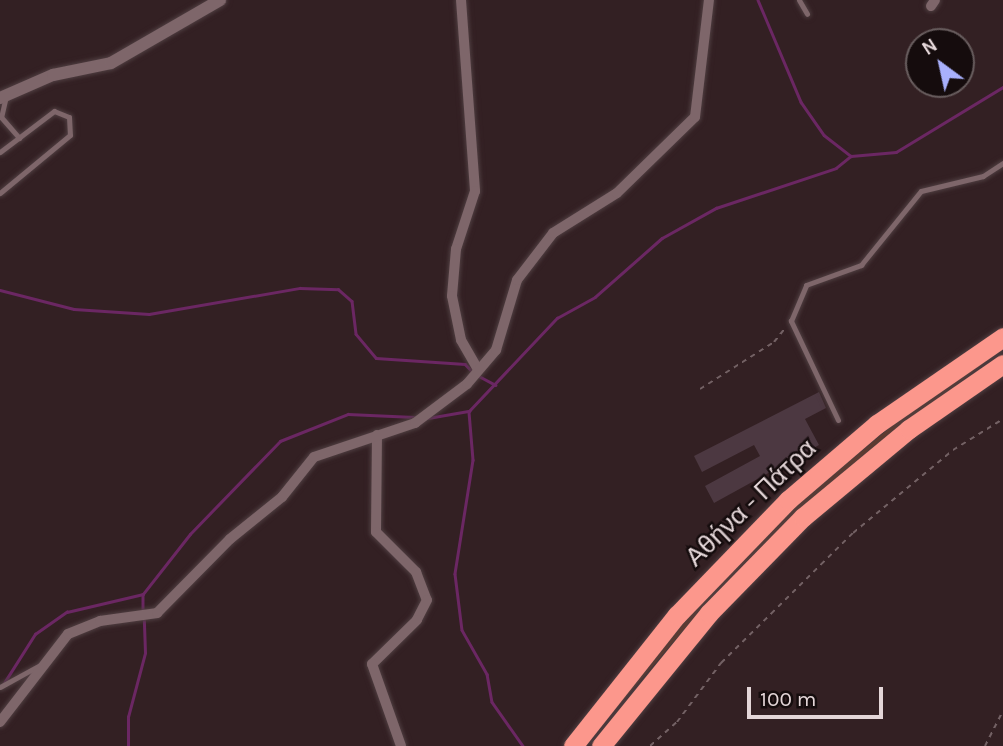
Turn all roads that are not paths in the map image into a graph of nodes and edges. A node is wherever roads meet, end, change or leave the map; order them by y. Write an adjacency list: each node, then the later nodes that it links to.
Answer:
1 (220, 0): 6 (street)
2 (461, 0): 13 (street)
3 (709, 0): 13 (street)
4 (799, 0): 5 (lane)
5 (807, 14)
6 (3, 97): 7 (lane)
7 (19, 138): 8 (lane); 10 (lane)
8 (0, 152)
9 (1003, 163): 14 (lane)
10 (0, 193)
11 (1003, 337): 20 (highway, Αθήνα - Πάτρα)
12 (1003, 363): 21 (highway, Αθήνα - Πάτρα)
13 (478, 370): 15 (street)
14 (838, 419)
15 (377, 435): 16 (street); 19 (street)
16 (40, 665): 17 (lane); 18 (street)
17 (0, 687)
18 (0, 722)
19 (401, 746)
20 (573, 746)
21 (601, 746)

